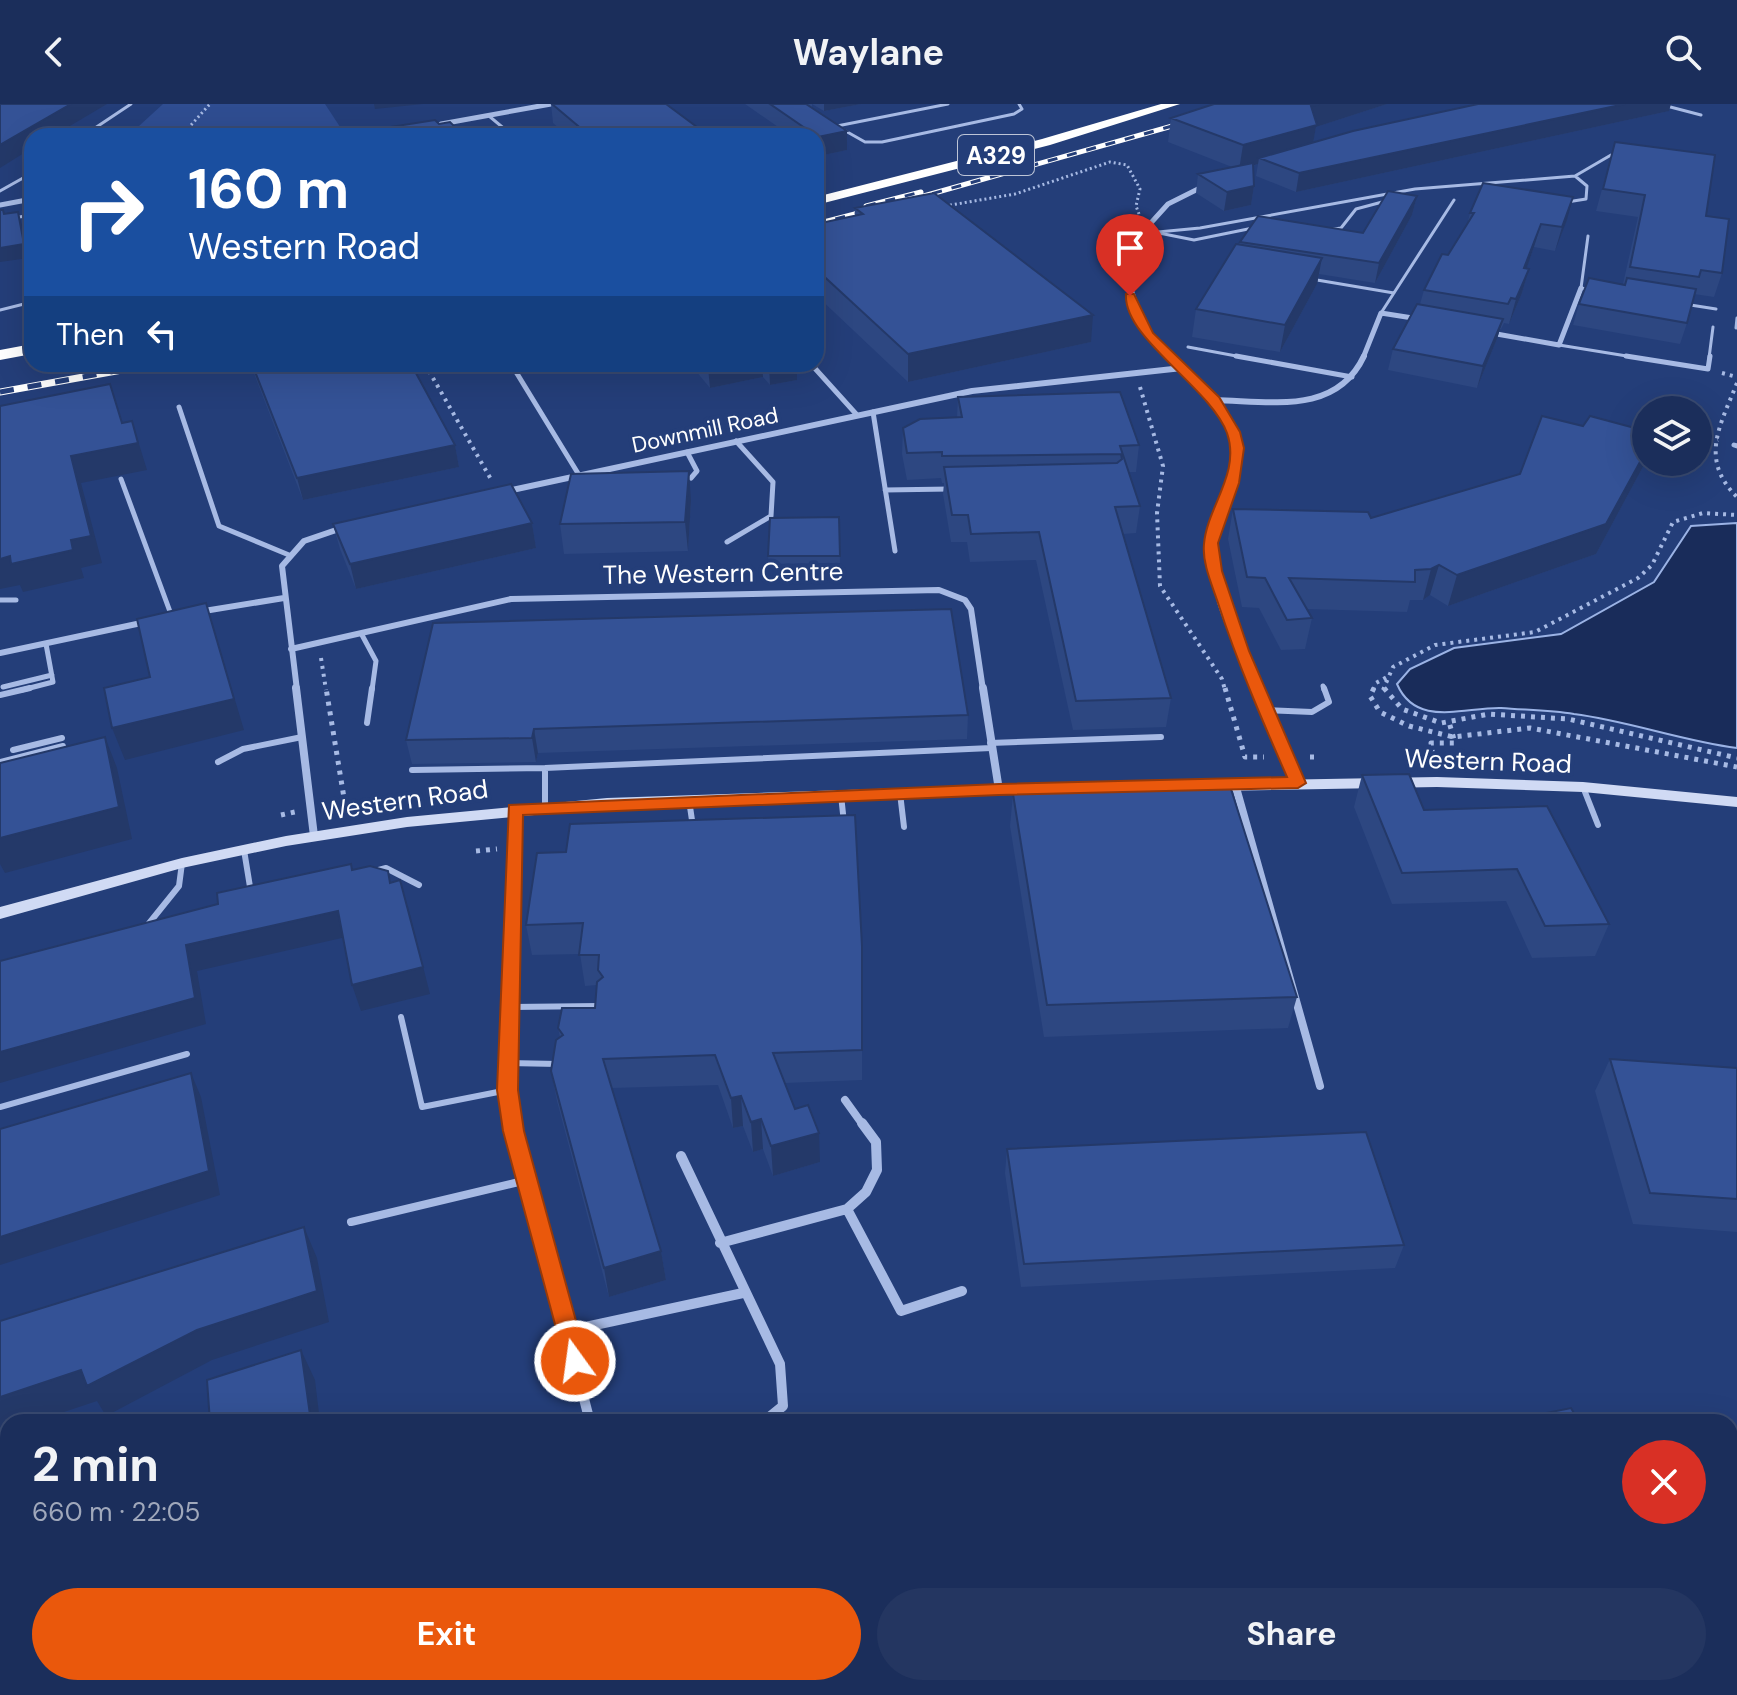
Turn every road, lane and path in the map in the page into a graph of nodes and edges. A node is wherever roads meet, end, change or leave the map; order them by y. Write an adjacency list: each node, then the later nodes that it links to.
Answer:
1 (131, 104): 16 (lane)
2 (210, 104): 17 (path)
3 (511, 104): 10 (street)
4 (551, 104): 10 (street)
5 (948, 104): 15 (lane)
6 (1019, 104): 15 (lane)
7 (1142, 104): 24 (highway, A329)
8 (1174, 104): 28 (highway, A329)
9 (1659, 104): 11 (lane)
10 (519, 110): 12 (street)
11 (1701, 115)
12 (489, 116): 14 (street); 18 (lane)
13 (827, 119): 15 (lane)
14 (431, 126)
15 (837, 126)
16 (95, 128)
17 (188, 128)
18 (503, 128)
19 (1611, 155): 20 (lane)
20 (1575, 176): 23 (lane); 31 (lane)
21 (24, 178): 27 (lane)
22 (1222, 182): 37 (street)
23 (1497, 185): 25 (lane); 26 (lane)
24 (824, 189)
25 (1407, 190): 38 (lane); 39 (lane)
26 (1512, 190)
27 (0, 191)
28 (824, 199)
29 (24, 200): 32 (street)
30 (1454, 200): 46 (lane)
31 (1560, 202)
32 (0, 205)
33 (939, 208): 37 (path)
34 (24, 216): 35 (lane)
35 (0, 220)
36 (1266, 226): 39 (lane)
37 (1144, 228): 39 (lane); 42 (street)
38 (1321, 231)
39 (1158, 232)
40 (1588, 236): 44 (lane)
41 (1111, 267): 42 (lane)
42 (1124, 269): 63 (street)
43 (1311, 279): 46 (lane)
44 (1581, 288): 45 (lane); 57 (street)
45 (1596, 291)
46 (1394, 293): 51 (lane)
47 (1671, 302): 49 (lane)
48 (24, 304): 50 (lane)
49 (1716, 309)
50 (0, 310)
51 (1381, 313): 53 (street); 67 (street)
52 (1737, 318): 55 (lane)
53 (1428, 321)
54 (1713, 327): 57 (lane)
55 (1736, 328)
56 (1490, 332): 57 (street)
57 (1559, 345)
58 (1188, 347): 67 (lane)
59 (24, 350): 60 (highway)
60 (0, 355)
61 (24, 362): 62 (highway)
62 (0, 366)
63 (1182, 368): 69 (street); 71 (street, Downmill Road)
64 (430, 372): 81 (path)
65 (515, 372): 77 (lane)
66 (818, 372): 72 (lane)
67 (1352, 377): 69 (street)
68 (1135, 381): 112 (path)
69 (1214, 400): 102 (street)
70 (179, 407): 87 (lane)
71 (873, 412): 72 (street, Downmill Road); 82 (lane)
72 (857, 415): 74 (street, Downmill Road)
73 (1716, 439): 75 (path)
74 (736, 441): 76 (street, Downmill Road); 85 (lane)
75 (1712, 442)
76 (687, 452): 77 (street, Downmill Road); 78 (lane)
77 (579, 475): 81 (street, Downmill Road)
78 (691, 478)
79 (121, 479): 91 (lane)
80 (962, 488): 82 (lane)
81 (497, 490)
82 (885, 490): 86 (lane)
83 (1737, 515): 98 (path)
84 (350, 526): 87 (street)
85 (727, 542)
86 (895, 551)
87 (289, 555): 88 (street)
88 (284, 598): 91 (street); 94 (street)
89 (0, 600): 90 (lane)
90 (16, 600)
91 (172, 617): 93 (street)
92 (362, 635): 94 (street, The Western Centre); 104 (lane); 110 (street, The Western Centre)
93 (46, 644): 95 (street); 97 (lane)
94 (291, 649): 105 (street)
95 (0, 653)
96 (321, 658): 130 (path)
97 (52, 675): 100 (lane); 101 (lane)
98 (1389, 676): 103 (path); 107 (path)
99 (1323, 686): 102 (lane)
100 (3, 687)
101 (0, 695)
102 (1267, 710): 122 (street)
103 (1449, 722): 107 (path); 115 (path)
104 (367, 723)
105 (302, 737): 117 (lane); 136 (street)
106 (1161, 737): 110 (lane)
107 (1453, 737): 118 (path); 119 (path)
108 (62, 738): 111 (lane)
109 (63, 746): 116 (lane)
110 (991, 746): 120 (lane); 125 (street, The Western Centre)
111 (13, 750)
112 (1264, 757)
113 (1310, 757): 114 (path)
114 (1320, 757)
115 (1737, 758)
116 (0, 762)
117 (218, 762)
118 (1434, 765)
119 (1737, 767)
120 (545, 768): 121 (lane); 131 (lane)
121 (412, 770)
122 (1298, 783): 123 (street, Western Road); 124 (street, Western Road)
123 (1235, 784): 125 (street, Western Road); 153 (street)
124 (1583, 787): 129 (street, Western Road); 133 (lane)
125 (999, 790): 126 (street, Western Road)
126 (900, 793): 127 (street, Western Road); 134 (lane)
127 (841, 795): 128 (street, Western Road); 135 (lane)
128 (689, 800): 131 (street, Western Road); 137 (lane)
129 (1737, 802)
130 (336, 805)
131 (545, 807): 132 (street, Western Road)
132 (515, 809): 136 (street, Western Road); 148 (street)
133 (1598, 825)
134 (904, 827)
135 (841, 828)
136 (314, 836): 139 (street, Western Road)
137 (694, 837)
138 (504, 849): 140 (path)
139 (244, 850): 141 (street, Western Road); 144 (lane)
140 (476, 851)
141 (182, 863): 145 (street, Western Road); 146 (lane)
142 (363, 873): 143 (lane)
143 (419, 885)
144 (266, 895)
145 (0, 913)
146 (130, 932)
147 (602, 1006): 148 (lane)
148 (512, 1007): 151 (street)
149 (401, 1017): 154 (lane)
150 (187, 1054): 156 (lane)
151 (506, 1063): 152 (lane); 154 (street)
152 (563, 1064)
153 (1320, 1086)
154 (508, 1090): 158 (street)
155 (845, 1100): 159 (street)
156 (0, 1107)
157 (681, 1156): 161 (street)
158 (527, 1180): 160 (lane); 164 (street)
159 (847, 1209): 161 (street); 162 (street)
160 (351, 1222)
161 (720, 1243): 163 (street)
162 (962, 1291)
163 (743, 1293): 164 (street); 166 (street)
164 (567, 1331): 165 (street)
165 (588, 1414)
166 (773, 1414)

